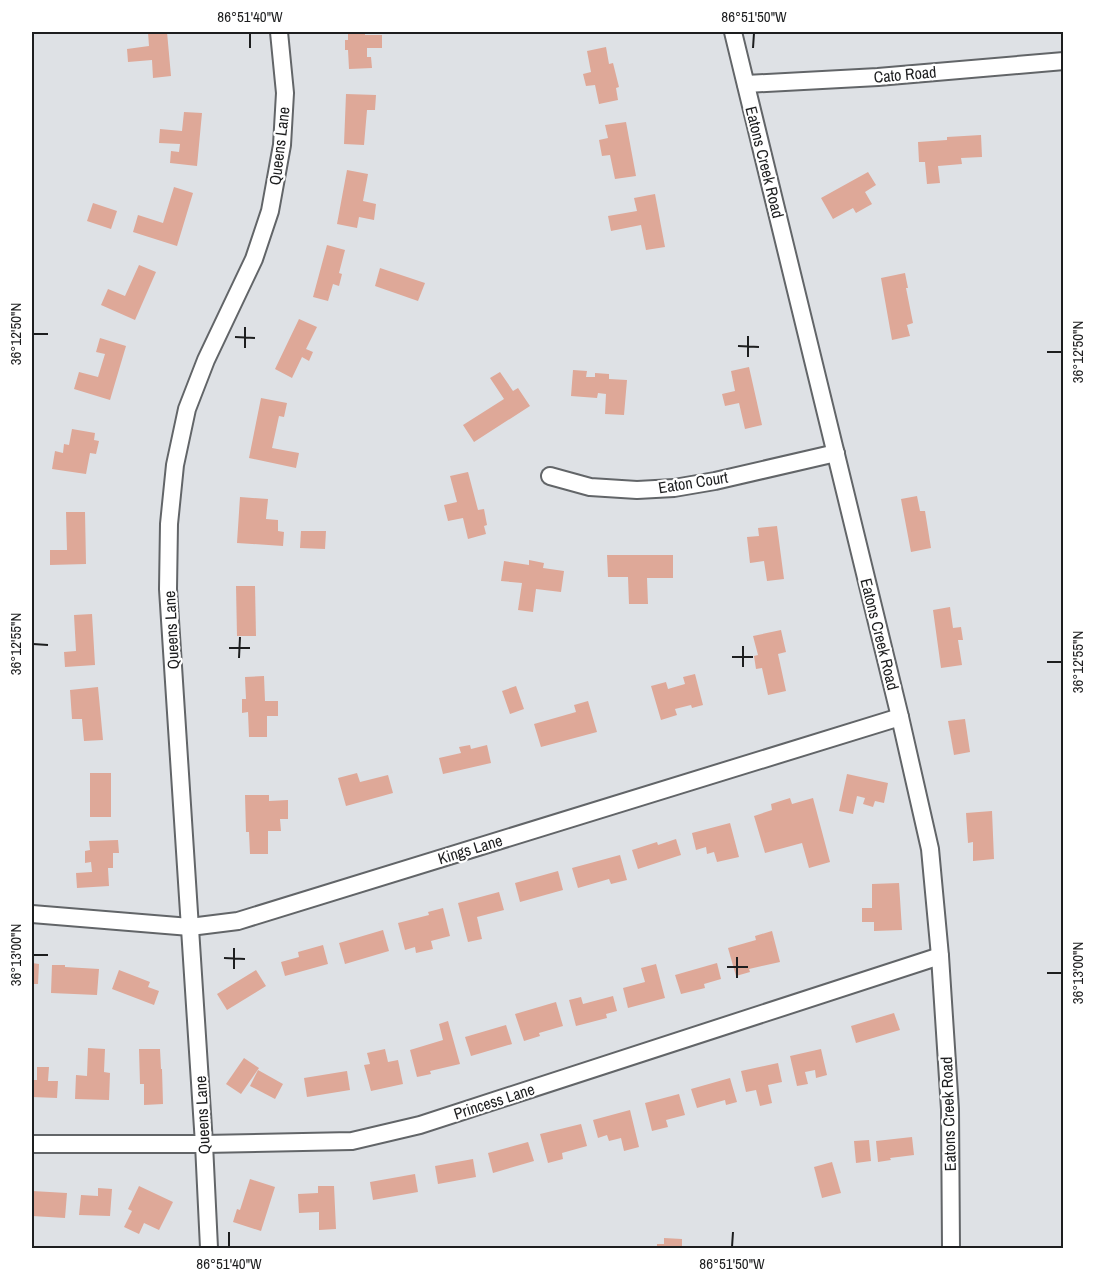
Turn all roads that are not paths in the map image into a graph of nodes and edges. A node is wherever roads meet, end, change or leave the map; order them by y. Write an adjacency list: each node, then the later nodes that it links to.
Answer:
1 (279, 32): 9 (street, Queens Lane)
2 (733, 32): 4 (street, Eatons Creek Road)
3 (1064, 61): 4 (street, Cato Road)
4 (746, 84): 5 (street, Eatons Creek Road)
5 (836, 453): 6 (street, Eaton Court); 7 (street, Eatons Creek Road)
6 (550, 476)
7 (900, 717): 9 (street, Kings Lane); 10 (street, Eatons Creek Road)
8 (32, 914): 9 (street, Kings Lane)
9 (190, 927): 12 (street, Queens Lane)
10 (940, 956): 12 (street, Princess Lane); 14 (street, Eatons Creek Road)
11 (32, 1144): 12 (street, Princess Lane)
12 (204, 1144): 13 (street, Queens Lane)
13 (208, 1248)
14 (951, 1248)

